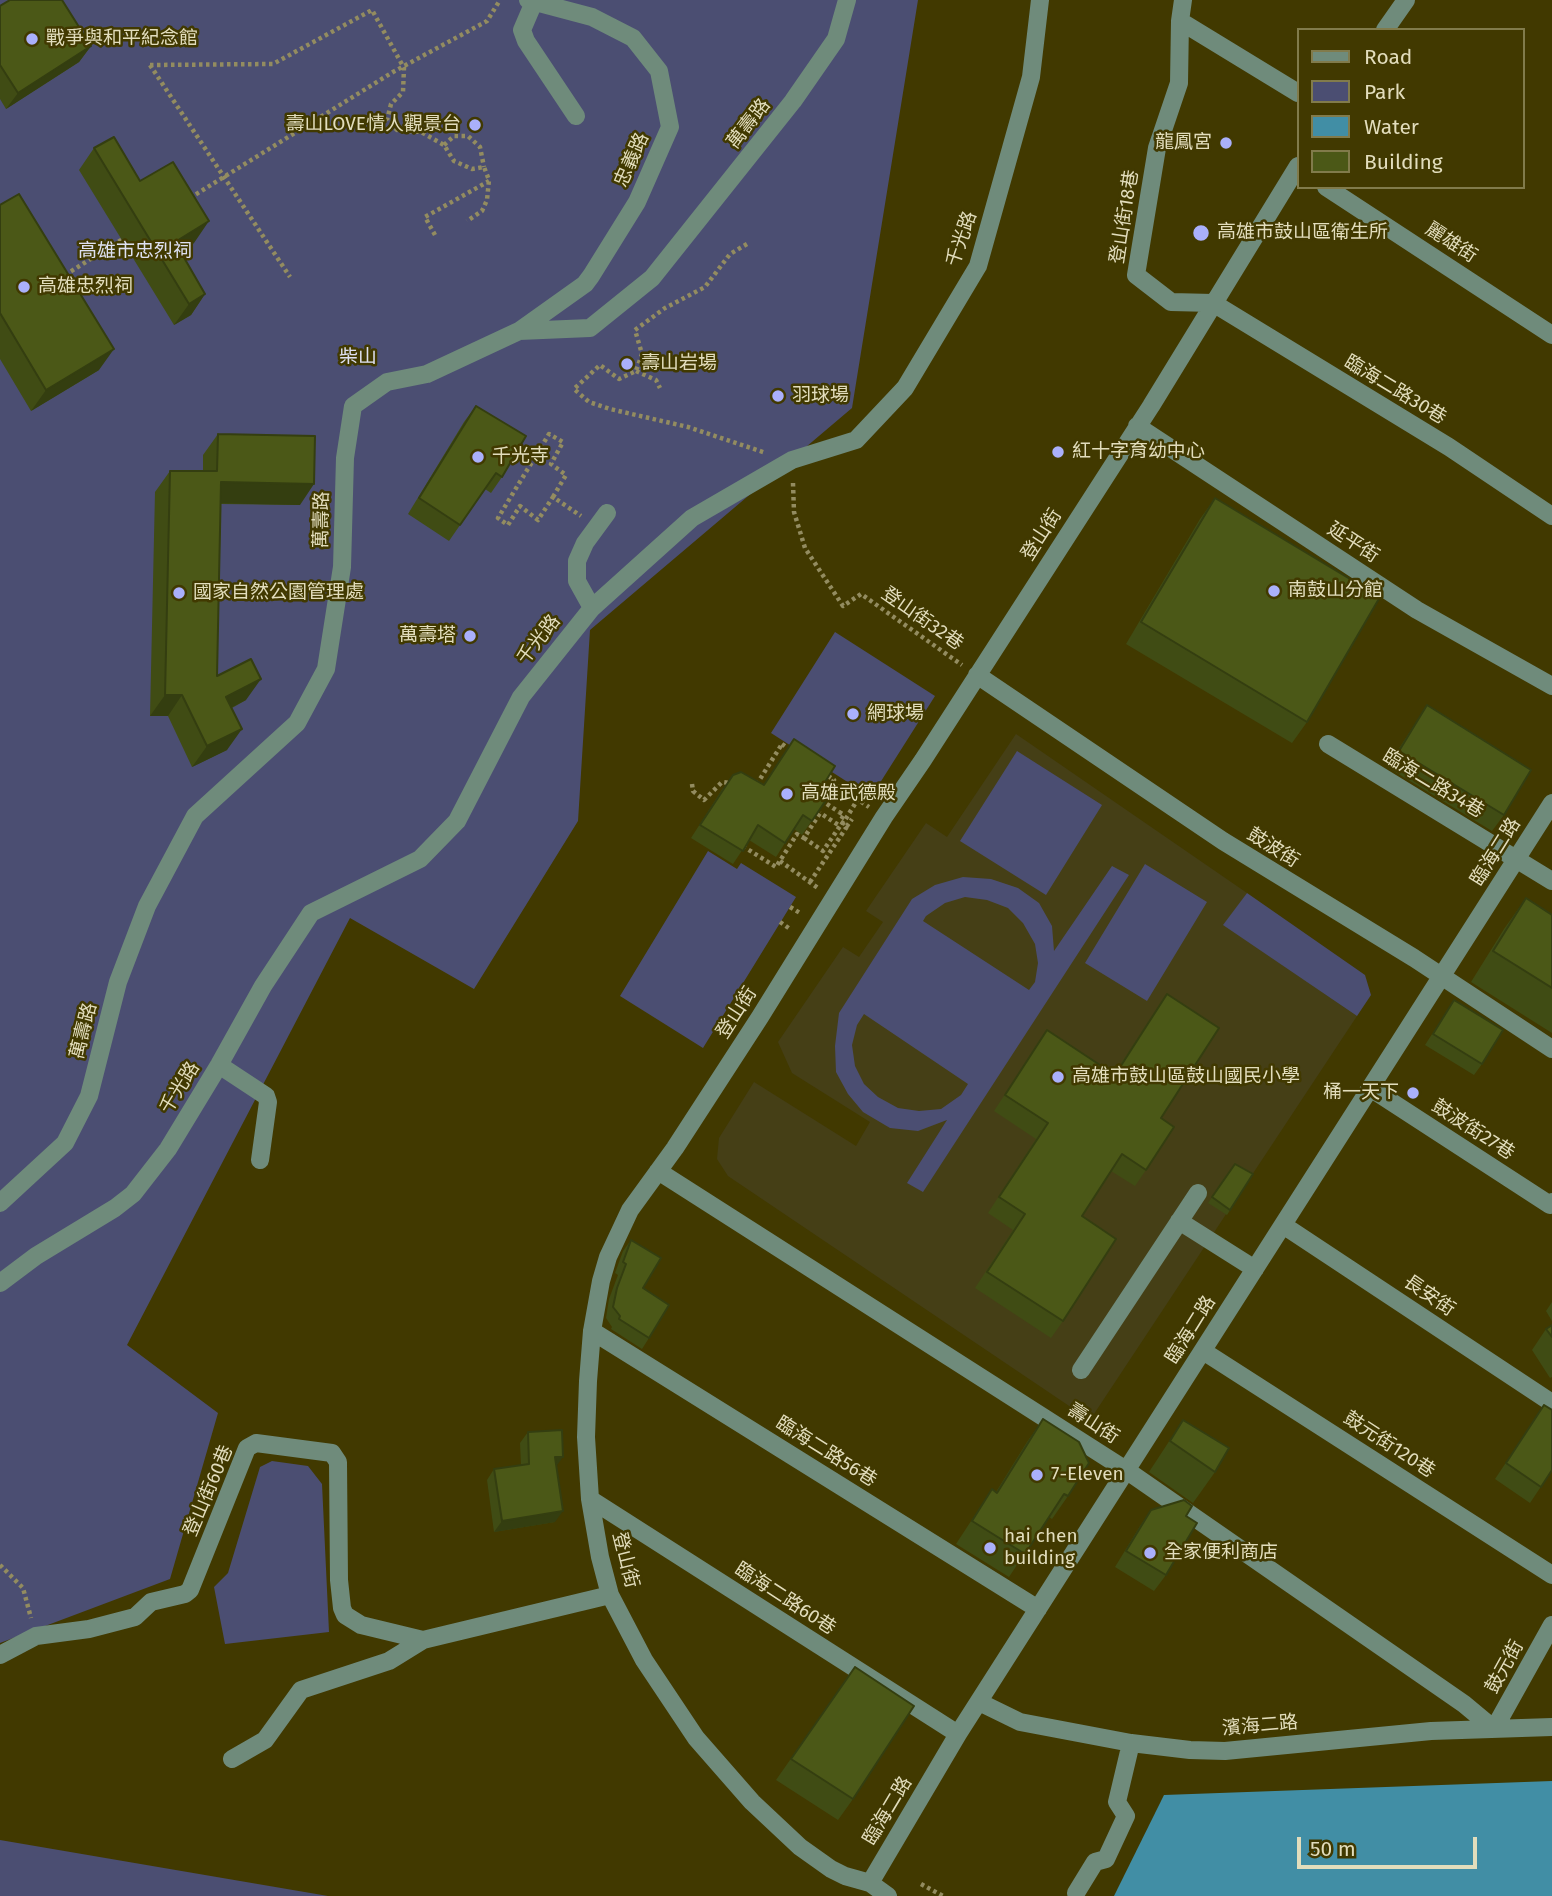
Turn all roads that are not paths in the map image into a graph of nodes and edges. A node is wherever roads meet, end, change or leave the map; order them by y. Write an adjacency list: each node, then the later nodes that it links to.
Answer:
1 (847, 0): 13 (street, 萬壽路)
2 (1040, 0): 18 (street, 千光路)
3 (1183, 0): 6 (street)
4 (1406, 0): 7 (street)
5 (531, 1): 9 (street); 13 (street, 忠義路)
6 (1180, 21): 8 (street); 12 (street, 登山街18巷)
7 (1386, 28)
8 (1296, 92)
9 (576, 116)
10 (1296, 171): 12 (street, 登山街)
11 (1329, 189): 14 (street, 麗雄街)
12 (1213, 303): 15 (street, 登山街); 16 (street, 臨海二路30巷)
13 (519, 331): 33 (street, 萬壽路)
14 (1552, 335)
15 (1137, 426): 19 (street, 登山街); 20 (street, 延平街)
16 (1552, 516)
17 (601, 520): 18 (street)
18 (592, 608): 27 (street, 千光路)
19 (977, 675): 25 (street, 鼓波街); 30 (street, 登山街)
20 (1552, 686)
21 (1328, 744): 23 (street, 臨海二路34巷)
22 (1552, 803): 23 (street, 臨海二路)
23 (1517, 859): 24 (street, 臨海二路34巷); 25 (street, 臨海二路)
24 (1552, 881)
25 (1441, 976): 26 (street, 鼓波街); 28 (street, 臨海二路)
26 (1552, 1049)
27 (219, 1065): 29 (street); 37 (street, 千光路)
28 (1370, 1088): 32 (street, 鼓波街27巷); 35 (street, 臨海二路)
29 (260, 1160)
30 (658, 1171): 38 (street, 登山街); 42 (street, 壽山街)
31 (1198, 1193): 34 (street)
32 (1552, 1202)
33 (0, 1203)
34 (1179, 1221): 36 (street); 40 (street)
35 (1283, 1225): 36 (street, 臨海二路); 41 (street, 長安街)
36 (1255, 1269): 39 (street, 臨海二路)
37 (0, 1283)
38 (592, 1331): 43 (street, 登山街); 46 (street, 臨海二路56巷)
39 (1203, 1351): 42 (street, 臨海二路); 44 (street, 鼓元街120巷)
40 (1081, 1370)
41 (1552, 1403)
42 (1126, 1470): 46 (street, 臨海二路); 52 (street, 壽山街)
43 (590, 1499): 45 (street, 登山街); 53 (street, 臨海二路60巷)
44 (1552, 1575)
45 (610, 1595): 48 (street, 登山街60巷); 56 (street, 登山街)
46 (1038, 1609): 50 (street, 臨海二路)
47 (1552, 1625): 52 (street, 鼓元街)
48 (423, 1640): 49 (street, 登山街60巷); 55 (street, 登山街60巷)
49 (0, 1655)
50 (979, 1702): 53 (street, 臨海二路); 54 (street, 濱海二路)
51 (1552, 1727): 52 (street, 濱海二路)
52 (1494, 1729): 54 (street, 濱海二路)
53 (958, 1734): 56 (street, 臨海二路)
54 (1131, 1743): 57 (street)
55 (232, 1759)
56 (870, 1883): 58 (street, 登山街)
57 (1076, 1893)
58 (888, 1896)

